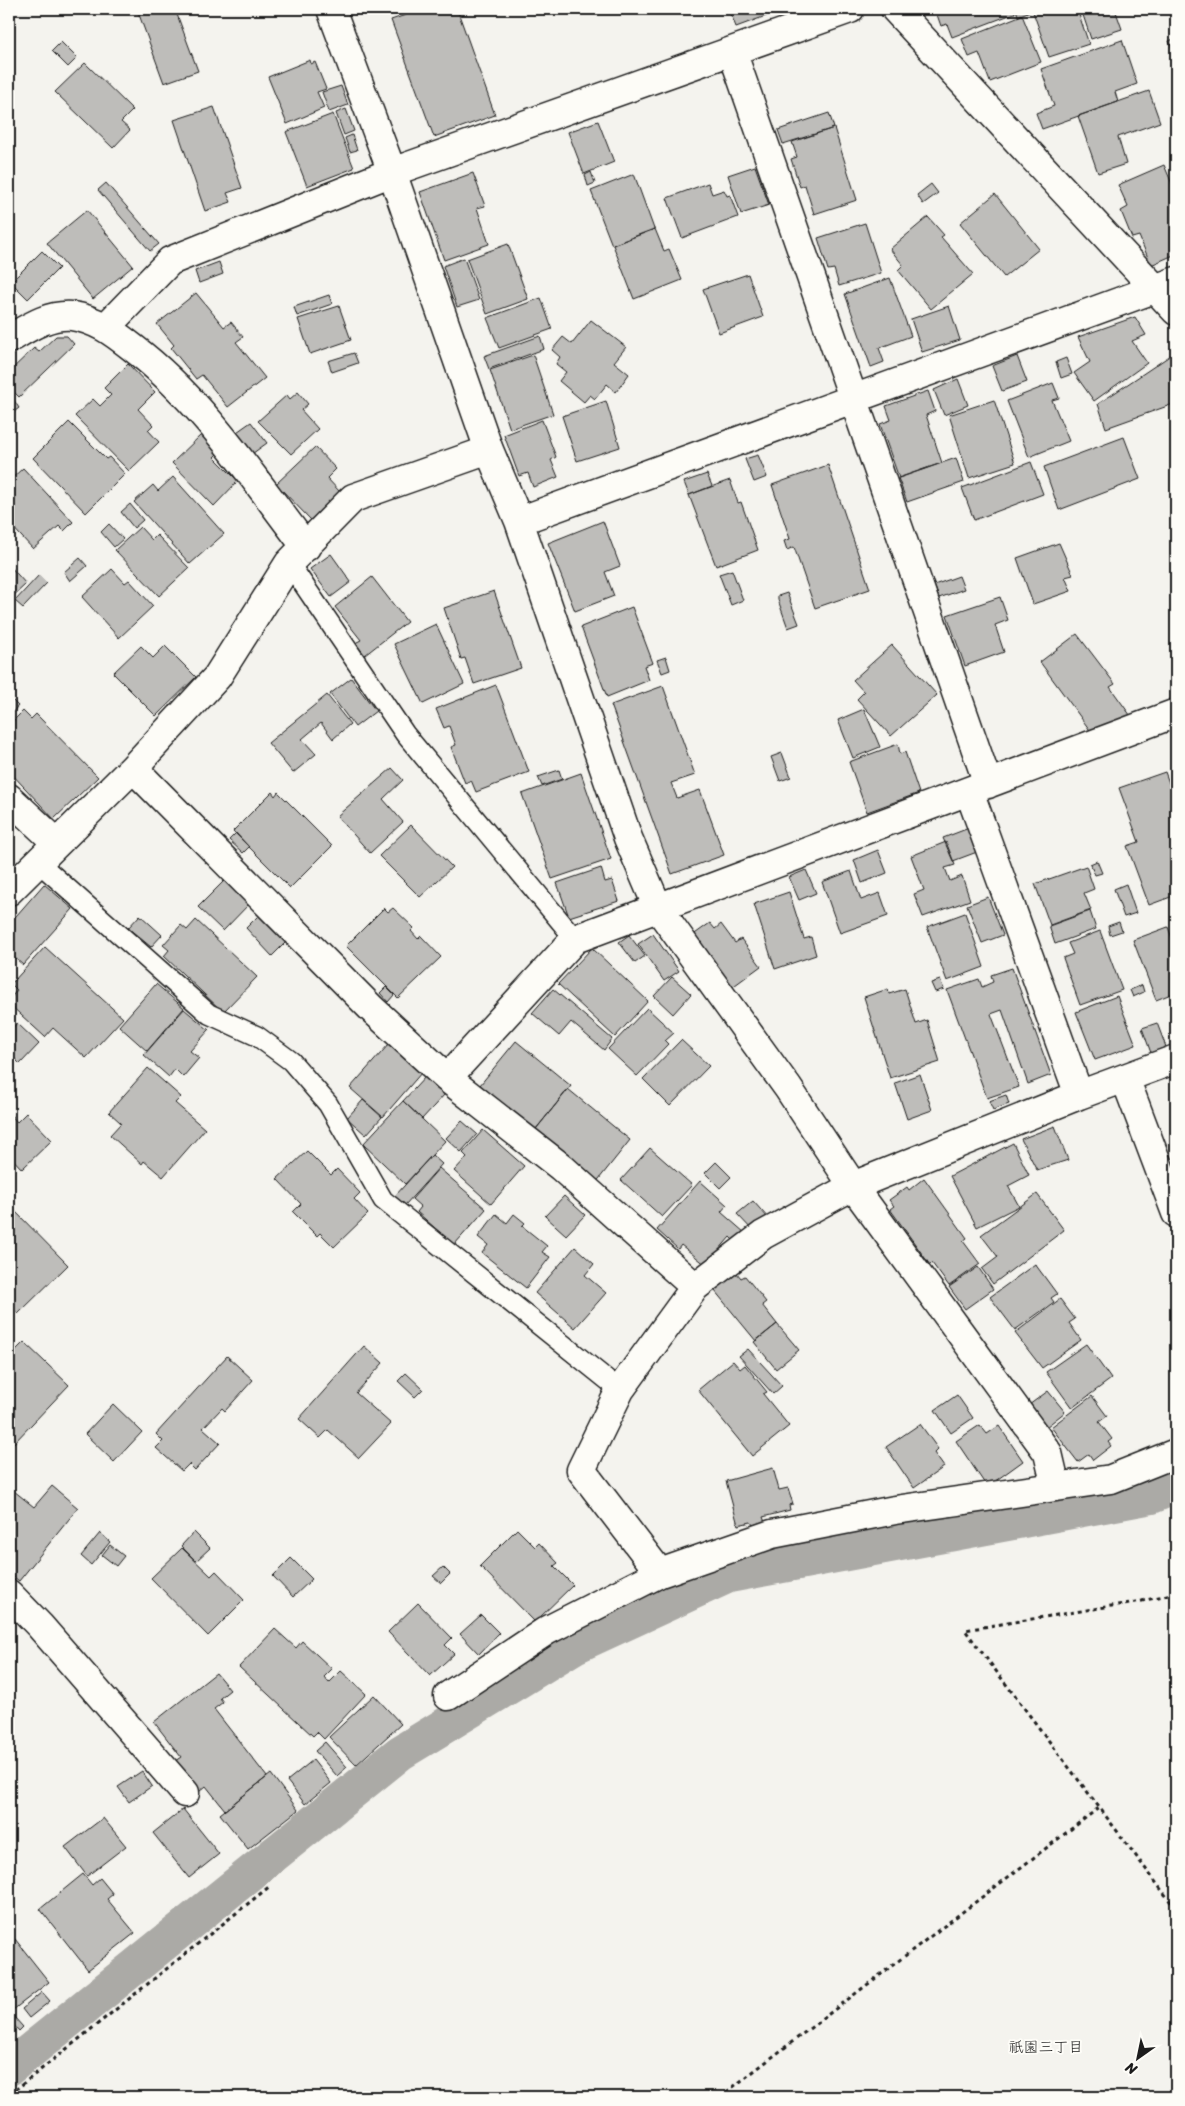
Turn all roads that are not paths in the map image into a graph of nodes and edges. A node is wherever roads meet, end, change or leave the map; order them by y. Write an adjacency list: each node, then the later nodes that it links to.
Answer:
1 (331, 9): 5 (street)
2 (850, 9): 4 (street)
3 (895, 9): 6 (street)
4 (732, 51): 5 (street); 10 (street)
5 (392, 172): 8 (street); 11 (street)
6 (1166, 285): 7 (street); 10 (street)
7 (1176, 311)
8 (106, 327): 9 (street); 13 (street)
9 (9, 339)
10 (853, 399): 12 (street); 16 (street)
11 (488, 450): 12 (street); 13 (street)
12 (519, 521): 20 (street)
13 (297, 555): 15 (street); 21 (lane)
14 (1176, 713): 16 (street)
15 (133, 768): 18 (street); 23 (street)
16 (979, 787): 20 (street); 25 (street)
17 (9, 798): 18 (street)
18 (48, 852): 19 (street); 29 (lane)
19 (9, 891)
20 (658, 908): 21 (street); 26 (street)
21 (575, 939): 23 (street)
22 (1176, 1059): 24 (street)
23 (447, 1078): 28 (street)
24 (1125, 1078): 25 (street); 27 (street)
25 (1079, 1095): 26 (street)
26 (853, 1186): 28 (street); 31 (street)
27 (1176, 1213)
28 (695, 1286): 29 (street)
29 (620, 1390): 32 (street)
30 (1176, 1453): 31 (street)
31 (1056, 1487): 32 (street)
32 (660, 1572): 34 (street)
33 (9, 1594): 35 (street)
34 (448, 1696)
35 (185, 1793)

